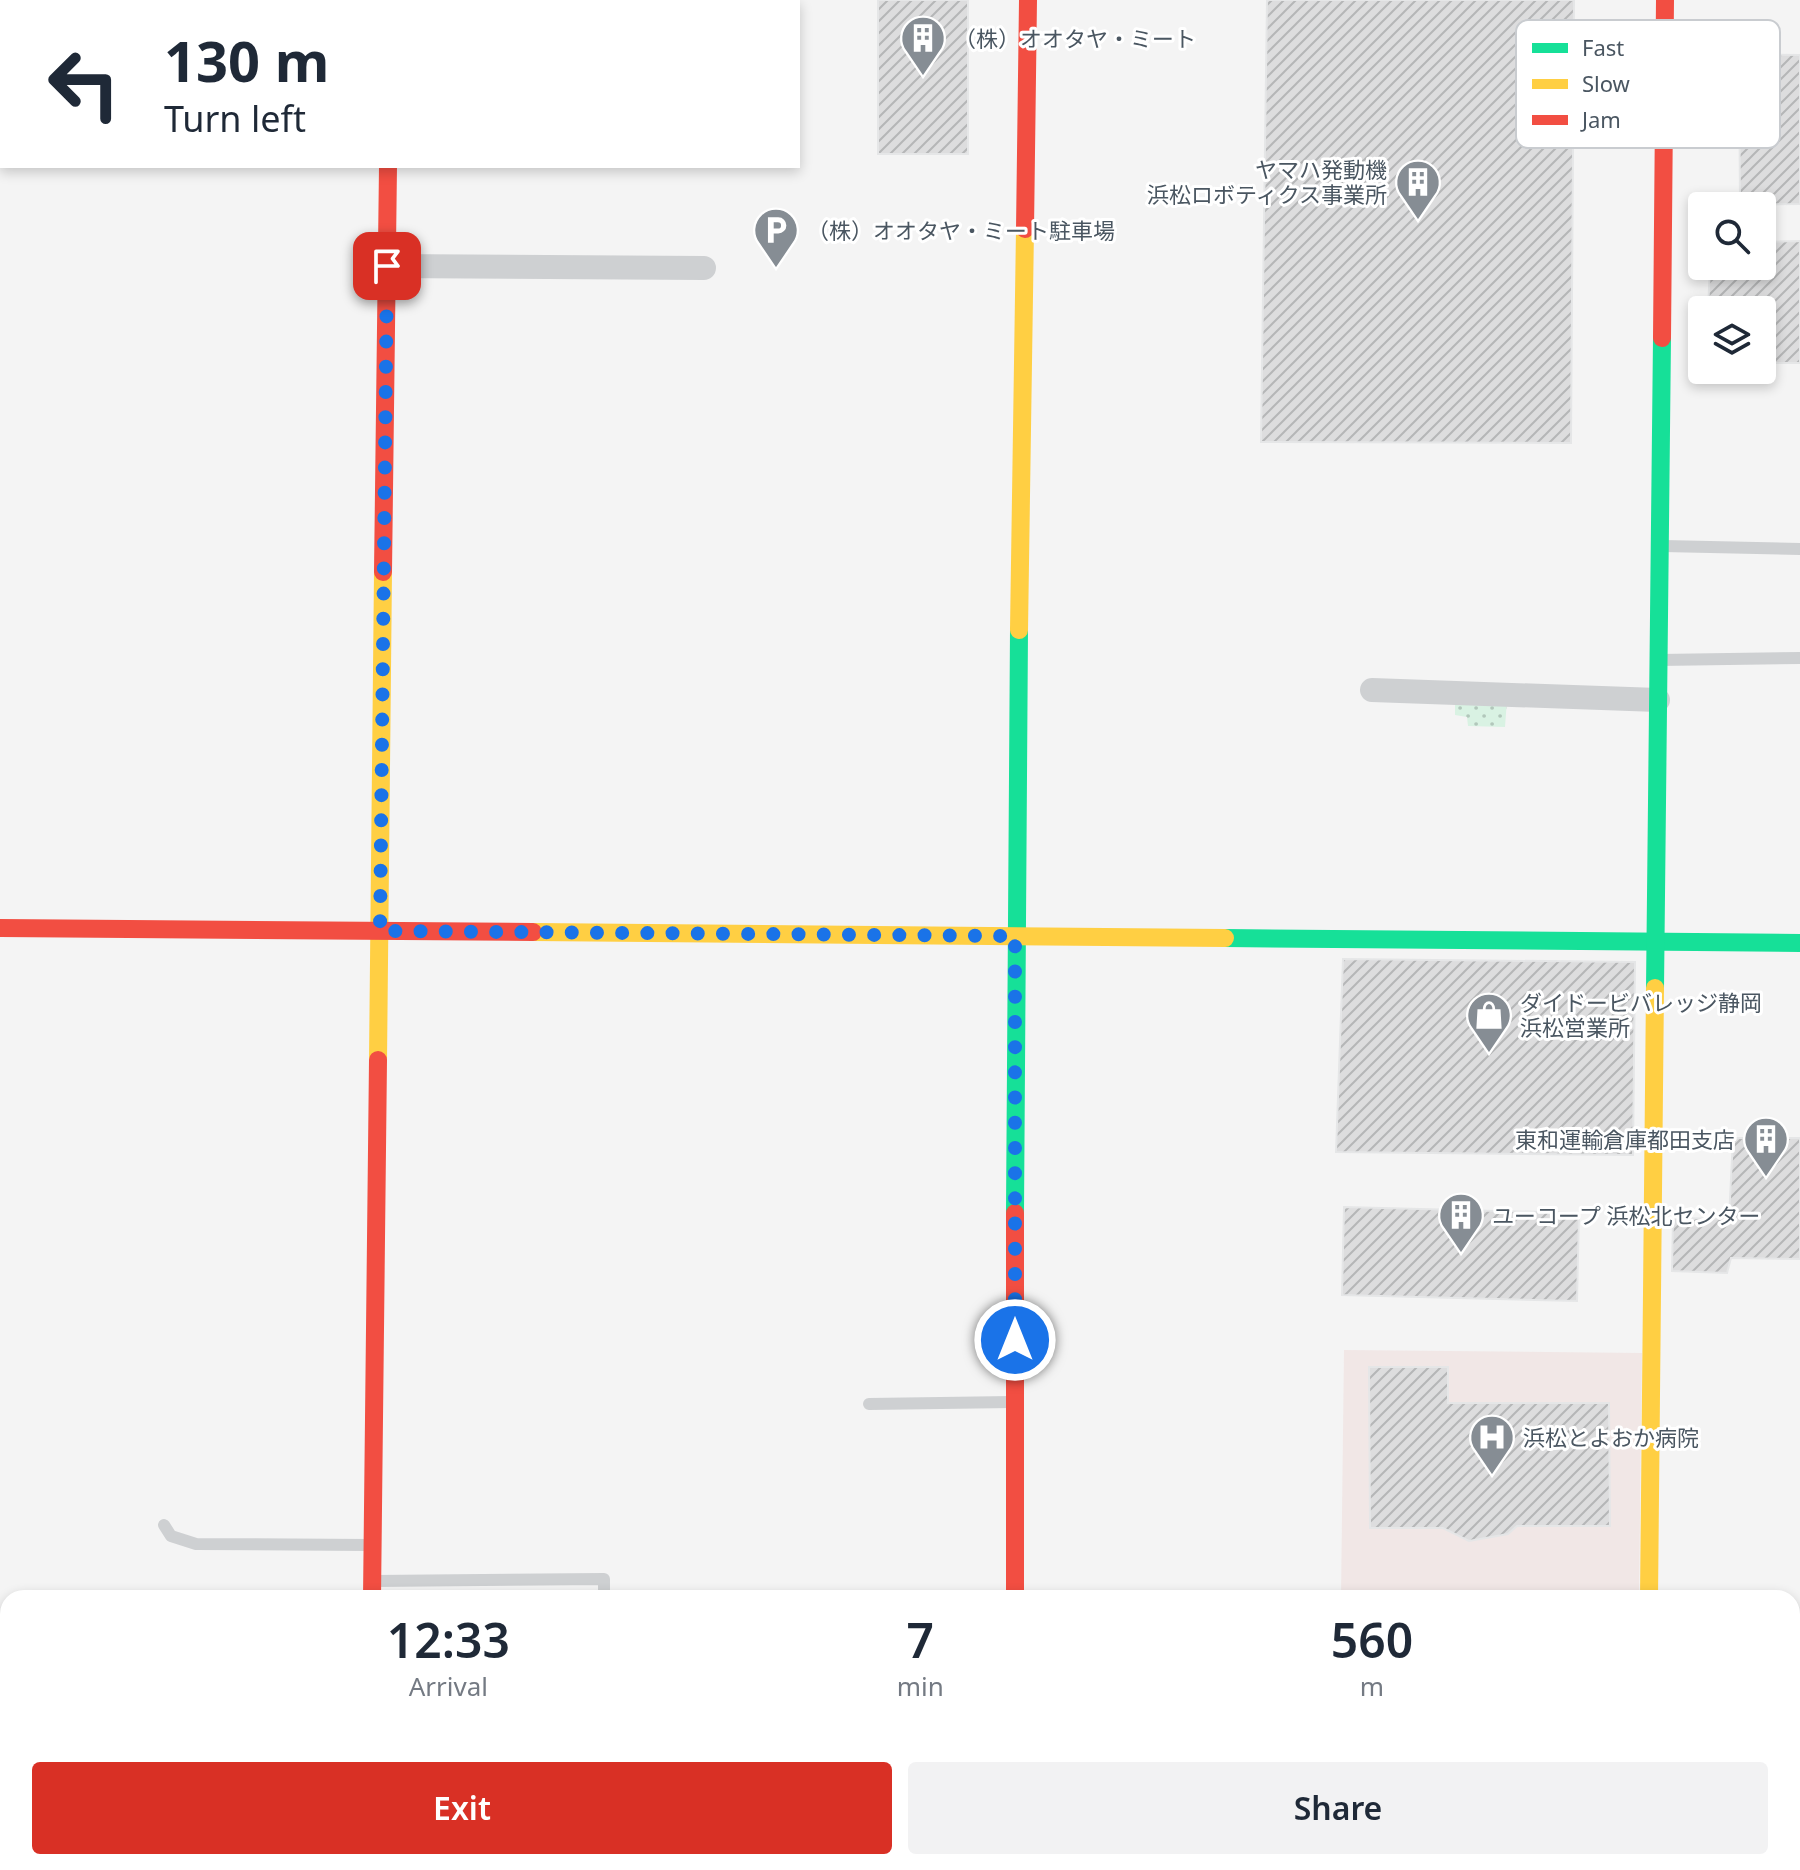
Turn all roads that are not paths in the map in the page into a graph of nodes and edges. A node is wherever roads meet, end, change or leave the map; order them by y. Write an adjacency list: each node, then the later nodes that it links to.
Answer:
1 (1028, 0): 16 (street)
2 (1665, 0): 3 (street)
3 (1665, 20)
4 (1663, 148): 8 (street)
5 (388, 168): 6 (street)
6 (387, 266): 7 (street); 15 (street)
7 (704, 268)
8 (1659, 546): 9 (lane); 11 (street)
9 (1800, 549)
10 (1800, 658): 11 (lane)
11 (1658, 660): 13 (street)
12 (1372, 690): 13 (street)
13 (1658, 700): 17 (street)
14 (0, 928): 15 (street)
15 (380, 931): 16 (street); 22 (street)
16 (1015, 936): 17 (street); 19 (street)
17 (1655, 940): 18 (street); 26 (street)
18 (1800, 943)
19 (1015, 1402): 20 (lane); 25 (street)
20 (869, 1404)
21 (164, 1525): 22 (lane)
22 (373, 1545): 23 (street)
23 (372, 1590): 24 (lane)
24 (604, 1590)
25 (1015, 1590)
26 (1649, 1590)

